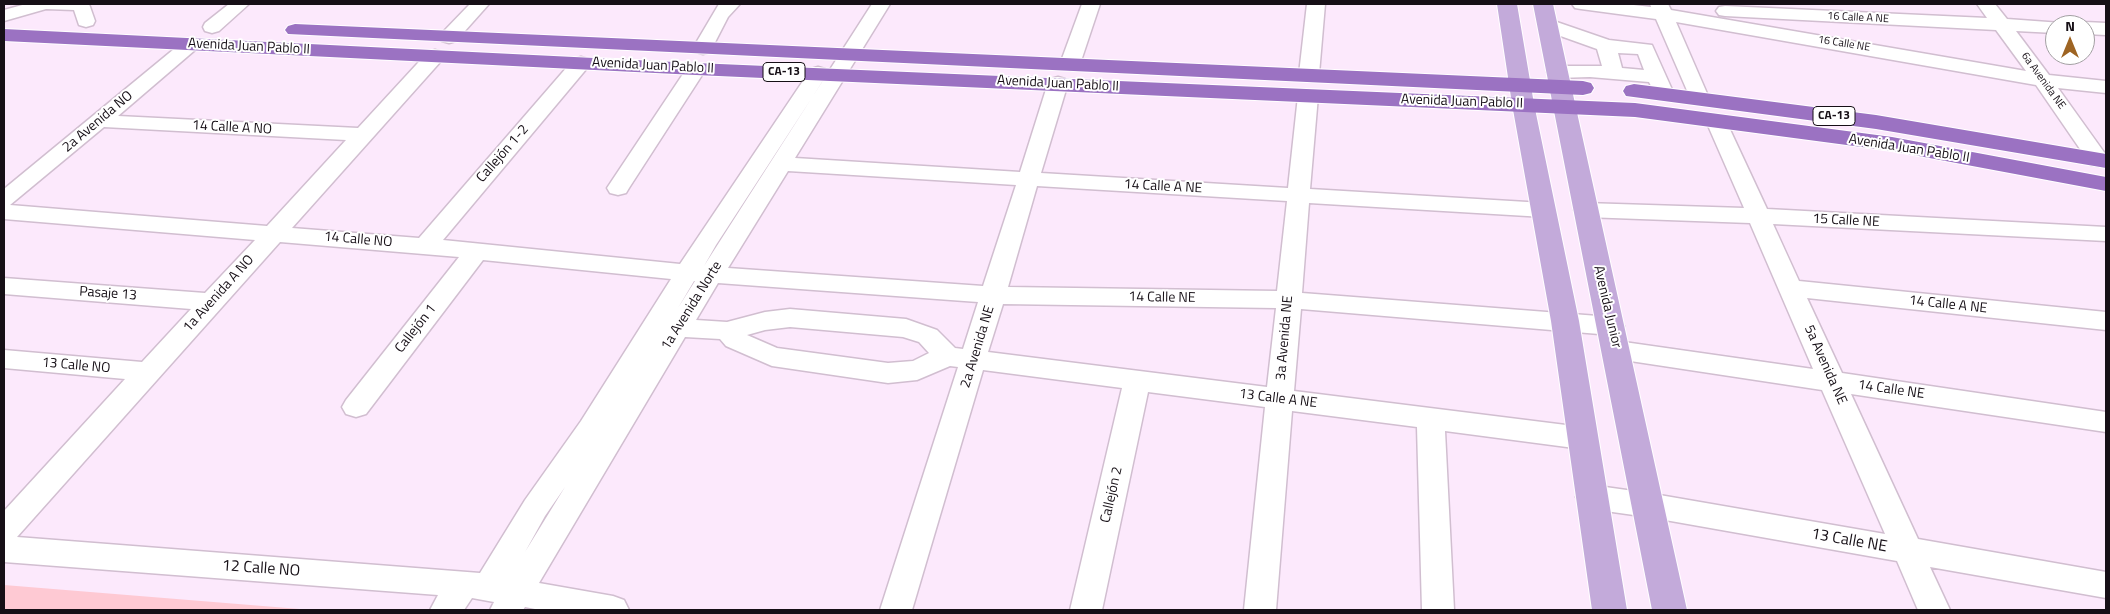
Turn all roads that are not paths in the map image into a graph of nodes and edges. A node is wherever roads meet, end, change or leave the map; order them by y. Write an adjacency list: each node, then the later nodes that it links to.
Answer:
1 (10, 4): 14 (street)
2 (44, 4): 16 (street)
3 (48, 4): 17 (street)
4 (240, 4): 20 (street)
5 (480, 4): 25 (street, 1a Avenida A NO)
6 (731, 4): 26 (street)
7 (881, 4): 28 (street, 1a Avenida Norte)
8 (1092, 4): 31 (street, 2a Avenida NE)
9 (1316, 4): 34 (street, 3a Avenida NE)
10 (1507, 4): 38 (main road)
11 (1543, 4): 18 (main road, Avenida Junior)
12 (1581, 4): 15 (street, 16 Calle NE)
13 (1986, 4): 19 (street, 6a Avenida NE)
14 (4, 7)
15 (1661, 9): 19 (street, 16 Calle A NE); 33 (street, 16 Calle NE); 39 (street)
16 (4, 17): 17 (highway, Avenida Juan Pablo II / CA-13)
17 (86, 21): 20 (highway, Avenida Juan Pablo II / CA-13)
18 (1548, 25): 24 (street); 36 (main road, Avenida Junior)
19 (2001, 25): 21 (street, 16 Calle A NE); 33 (street, 6a Avenida NE)
20 (212, 27): 25 (highway, Avenida Juan Pablo II / CA-13)
21 (2045, 27)
22 (4, 35): 23 (highway, Avenida Juan Pablo II / CA-13)
23 (192, 44): 25 (highway, Avenida Juan Pablo II / CA-13); 40 (street, 2a Avenida NO)
24 (1606, 46): 30 (street); 35 (street)
25 (442, 47): 26 (highway, Avenida Juan Pablo II / CA-13); 27 (highway, Avenida Juan Pablo II / CA-13); 42 (street, 1a Avenida A NO)
26 (703, 48): 28 (highway, Avenida Juan Pablo II / CA-13)
27 (580, 63): 29 (highway, Avenida Juan Pablo II / CA-13); 56 (street, Callejón 1-2)
28 (835, 67): 29 (highway, Avenida Juan Pablo II / CA-13); 31 (highway, Avenida Juan Pablo II / CA-13); 44 (street, 1a Avenida Norte); 58 (street)
29 (696, 69): 47 (street)
30 (1614, 73): 32 (street); 35 (street)
31 (1064, 74): 34 (highway, Avenida Juan Pablo II / CA-13); 45 (street, 2a Avenida NE)
32 (1588, 79): 35 (highway, Avenida Juan Pablo II / CA-13); 36 (highway, Avenida Juan Pablo II / CA-13)
33 (2043, 80): 37 (street, 16 Calle NE); 43 (street, 6a Avenida NE)
34 (1308, 85): 38 (highway, Avenida Juan Pablo II / CA-13); 48 (street, 3a Avenida NE)
35 (1660, 86): 39 (highway, Avenida Juan Pablo II / CA-13)
36 (1560, 88): 38 (highway, Avenida Juan Pablo II / CA-13); 41 (highway, Avenida Juan Pablo II / CA-13); 51 (main road, Avenida Junior)
37 (2106, 89)
38 (1521, 94): 50 (main road)
39 (1699, 98): 43 (highway, Avenida Juan Pablo II / CA-13)
40 (100, 121): 42 (street, 14 Calle A NO); 49 (street, 2a Avenida NO)
41 (1716, 121): 46 (highway, Avenida Juan Pablo II / CA-13); 53 (street, 5a Avenida NE)
42 (364, 135): 54 (street, 1a Avenida A NO)
43 (2102, 160)
44 (782, 164): 45 (street, 14 Calle A NE); 58 (street, 1a Avenida Norte)
45 (1028, 179): 48 (street, 14 Calle A NE); 61 (street, 2a Avenida NE)
46 (2106, 184)
47 (618, 188)
48 (1298, 195): 50 (street, 14 Calle A NE); 62 (street, 3a Avenida NE)
49 (4, 200)
50 (1544, 210): 64 (main road)
51 (1585, 210): 53 (street, 15 Calle NE); 68 (main road, Avenida Junior)
52 (4, 212): 54 (street, 14 Calle NO)
53 (1758, 216): 55 (street, 15 Calle NE); 60 (street, 5a Avenida NE)
54 (275, 233): 56 (street, 14 Calle NO); 63 (street, 1a Avenida A NO)
55 (2106, 234)
56 (424, 246): 57 (street, 14 Calle NO)
57 (477, 251): 58 (street, 14 Calle NO); 76 (street, Callejón 1)
58 (700, 273): 61 (street, 14 Calle NE); 66 (street, 1a Avenida Norte); 86 (street)
59 (4, 286): 63 (street, Pasaje 13)
60 (1790, 288): 65 (street, 14 Calle A NE); 74 (street, 5a Avenida NE)
61 (993, 295): 62 (street, 14 Calle NE); 71 (street, 2a Avenida NE)
62 (1289, 300): 64 (street, 14 Calle NE); 75 (street, 3a Avenida NE)
63 (212, 302): 72 (street, 1a Avenida A NO)
64 (1565, 321): 68 (street, 14 Calle NE); 79 (main road)
65 (2106, 321)
66 (678, 328): 67 (street); 86 (street, 1a Avenida Norte)
67 (727, 331): 69 (street); 69 (street)
68 (1614, 338): 74 (street, 14 Calle NE); 81 (main road, Avenida Junior)
69 (947, 356): 71 (street, 13 Calle A NE)
70 (4, 359): 72 (street, 13 Calle NO)
71 (975, 359): 73 (street, 13 Calle A NE); 89 (street, 2a Avenida NE)
72 (148, 372): 82 (street, 1a Avenida A NO)
73 (1138, 380): 75 (street, 13 Calle A NE); 90 (street, Callejón 2)
74 (1832, 382): 78 (street, 14 Calle NE); 84 (street, 5a Avenida NE)
75 (1280, 399): 77 (street, 13 Calle A NE); 91 (street, 3a Avenida NE)
76 (356, 407)
77 (1431, 418): 79 (street, 13 Calle A NE); 92 (street)
78 (2106, 422)
79 (1582, 438): 80 (main road)
80 (1591, 497): 81 (street, 13 Calle NE); 93 (main road)
81 (1648, 505): 84 (street, 13 Calle NE); 94 (main road, Avenida Junior)
82 (4, 531)
83 (4, 549): 86 (street, 12 Calle NO)
84 (1907, 552): 85 (street, 13 Calle NE); 95 (street, 5a Avenida NE)
85 (2106, 585)
86 (494, 593): 87 (street); 88 (street, 12 Calle NO)
87 (446, 610)
88 (613, 610)
89 (896, 610)
90 (1086, 610)
91 (1260, 610)
92 (1438, 610)
93 (1610, 610)
94 (1670, 610)
95 (1934, 610)

